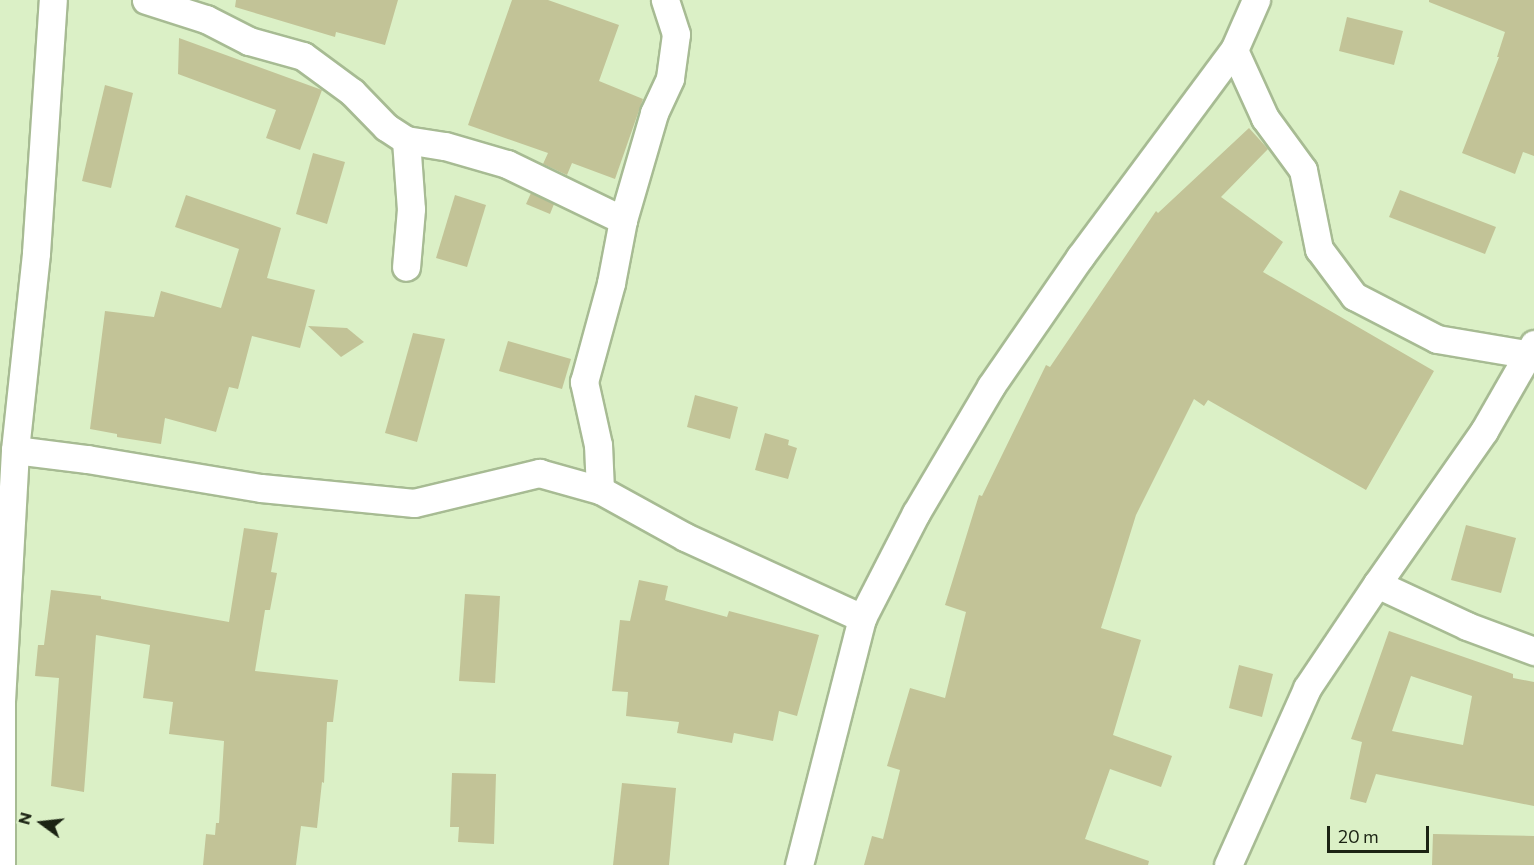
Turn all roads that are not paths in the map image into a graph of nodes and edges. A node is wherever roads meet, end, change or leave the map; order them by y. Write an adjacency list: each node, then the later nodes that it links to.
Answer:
1 (53, 0): 10 (street)
2 (146, 0): 6 (street)
3 (665, 0): 7 (street)
4 (1256, 0): 5 (street)
5 (1234, 50): 9 (street); 13 (street)
6 (406, 140): 7 (street); 8 (street)
7 (623, 220): 11 (street)
8 (406, 267)
9 (1530, 349): 12 (street)
10 (15, 450): 11 (street); 15 (street)
11 (600, 490): 13 (street)
12 (1377, 584): 14 (street); 17 (street)
13 (862, 618): 16 (street)
14 (1534, 651)
15 (1, 865)
16 (799, 865)
17 (1228, 865)

